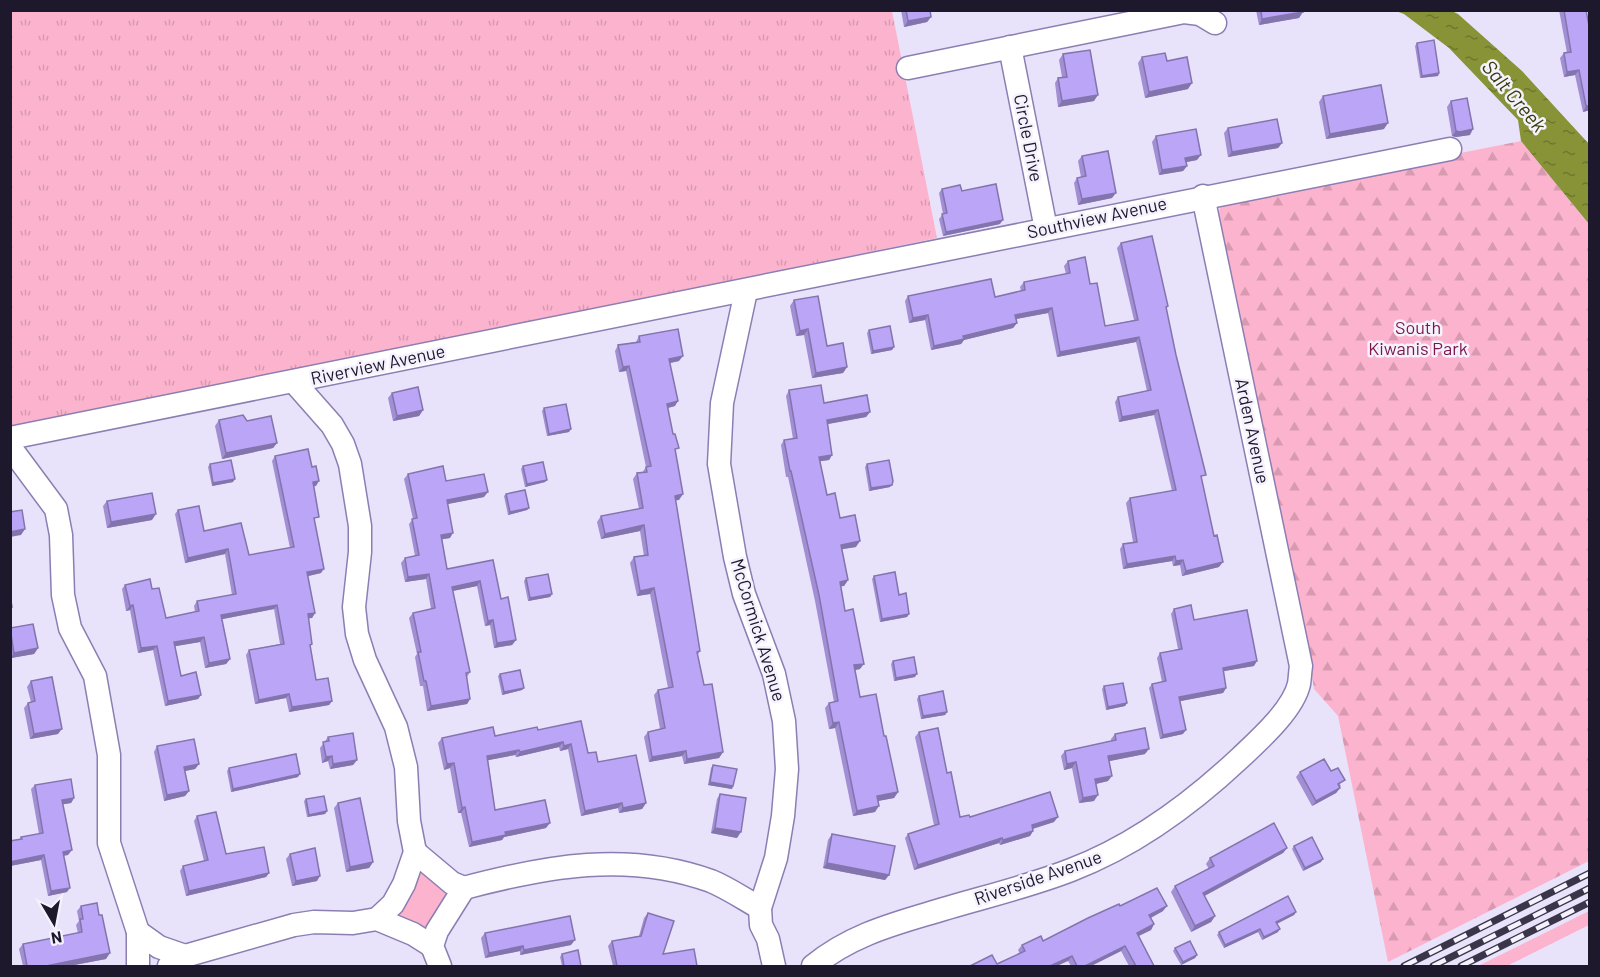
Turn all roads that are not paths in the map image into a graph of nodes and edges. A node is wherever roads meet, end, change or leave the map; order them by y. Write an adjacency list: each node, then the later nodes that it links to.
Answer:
1 (1215, 23): 2 (street)
2 (1010, 47): 3 (street); 6 (street, Circle Drive)
3 (908, 68)
4 (1450, 149): 5 (street, Southview Avenue)
5 (1203, 196): 6 (street, Southview Avenue); 11 (street, Arden Avenue)
6 (1046, 229): 7 (street, Southview Avenue)
7 (746, 291): 8 (street, Riverview Avenue); 14 (street, McCormick Avenue)
8 (295, 382): 9 (street, Riverview Avenue); 12 (street)
9 (10, 438)
10 (10, 447): 16 (street)
11 (1300, 666): 21 (street, Riverside Avenue)
12 (415, 852): 13 (street); 15 (street)
13 (464, 888): 14 (street); 17 (street)
14 (760, 908): 20 (street)
15 (377, 920): 17 (street); 18 (street)
16 (138, 932): 18 (street); 19 (street)
17 (436, 956)
18 (177, 961)
19 (138, 966)
20 (774, 966)
21 (813, 966)

